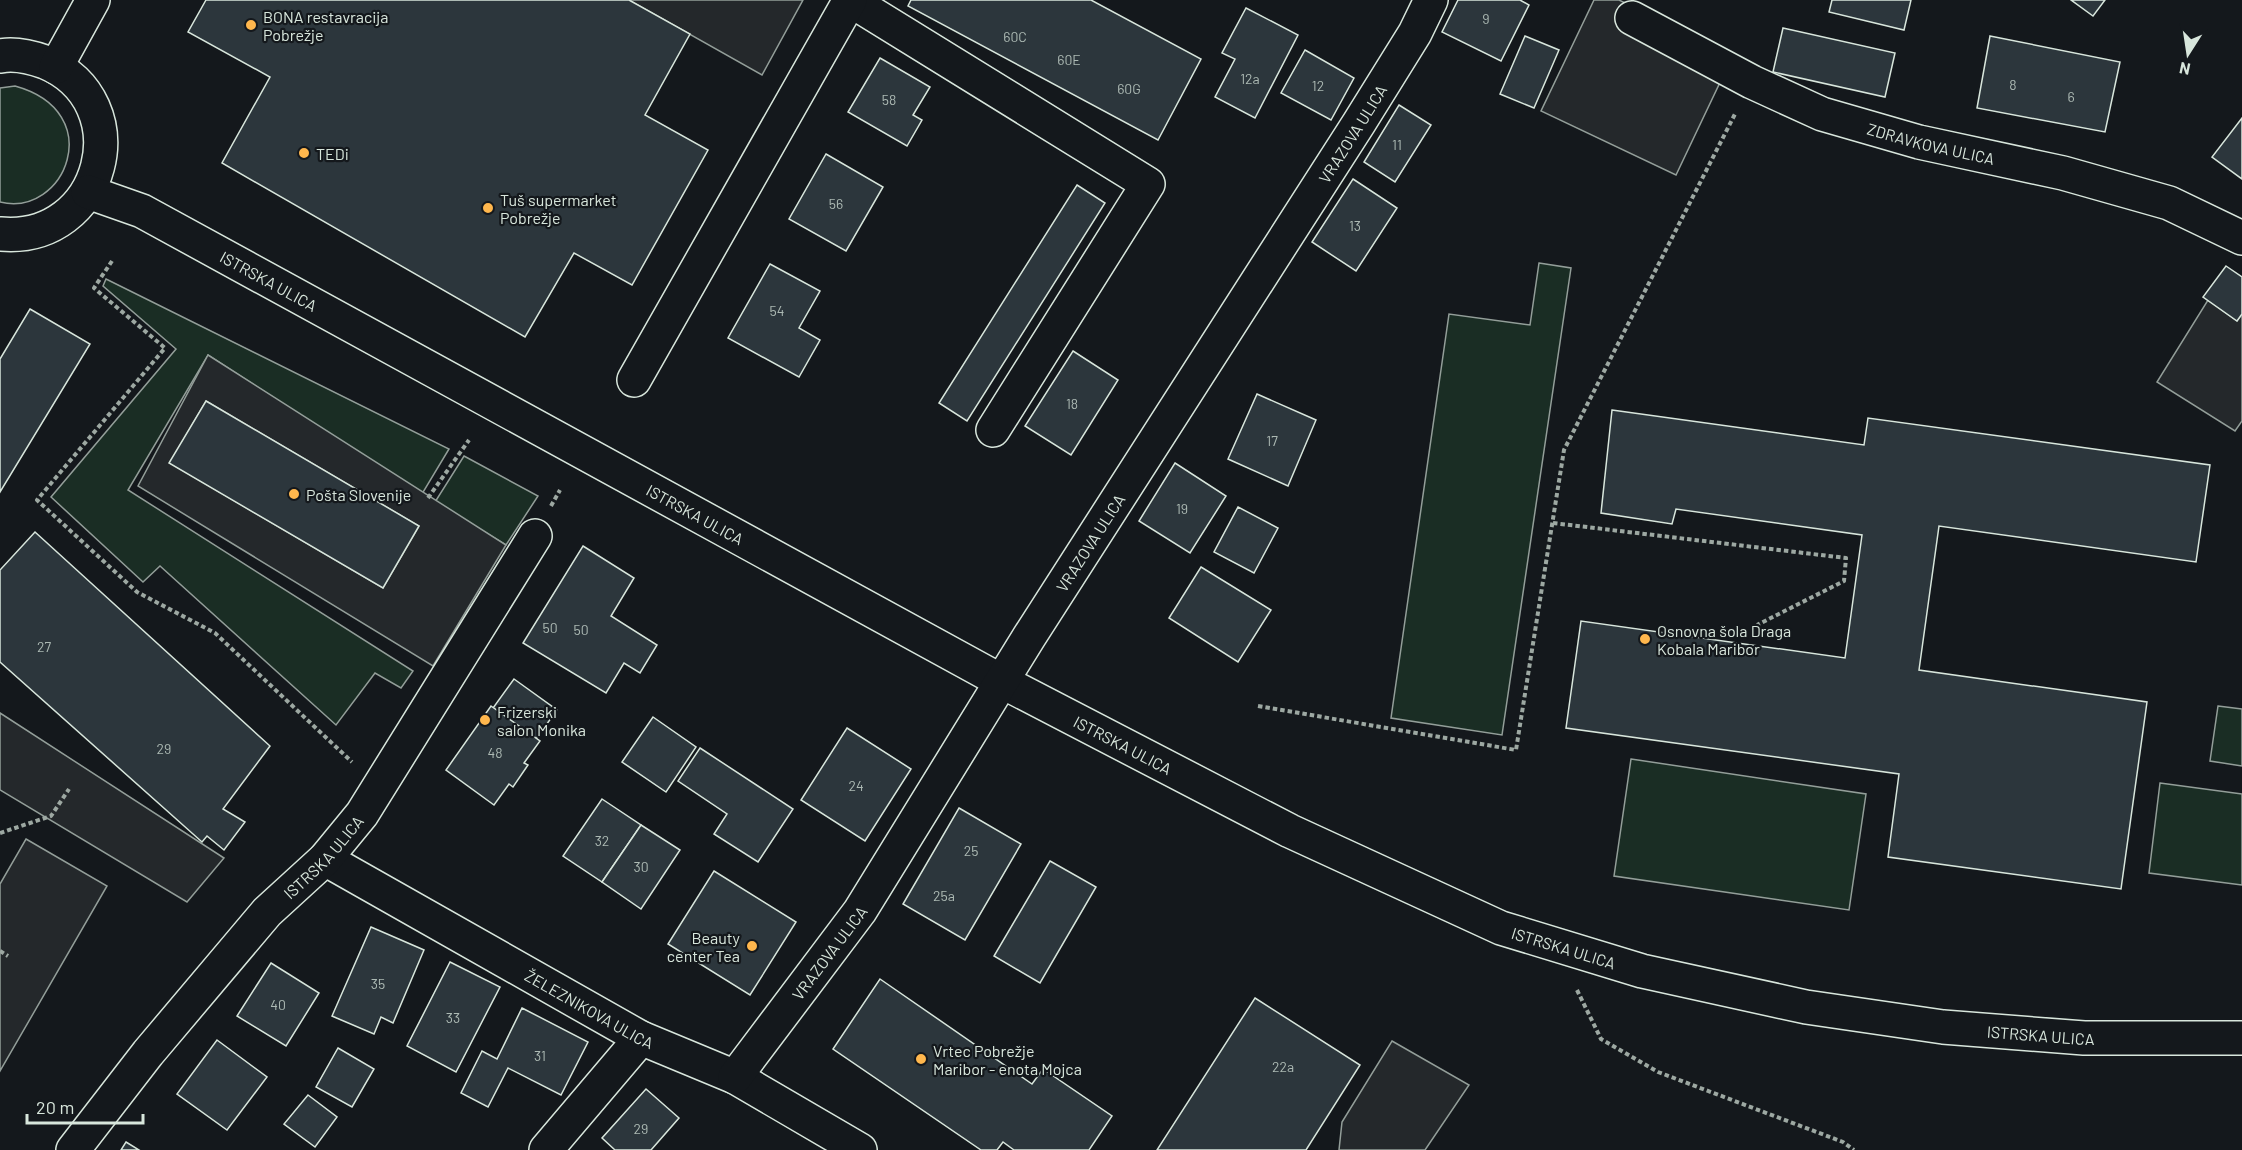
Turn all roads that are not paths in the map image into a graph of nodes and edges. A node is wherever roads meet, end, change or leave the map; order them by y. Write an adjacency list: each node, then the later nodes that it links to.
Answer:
1 (93, 0): 6 (street)
2 (850, 0): 10 (street); 11 (street)
3 (1431, 0): 13 (street, VRAZOVA ULICA)
4 (1632, 18): 9 (street, ZDRAVKOVA ULICA)
5 (0, 56): 6 (street)
6 (56, 67): 7 (street)
7 (88, 192): 8 (street); 13 (street, ISTRSKA ULICA)
8 (0, 234)
9 (2242, 238)
10 (634, 380)
11 (993, 430)
12 (535, 536): 14 (street, ISTRSKA ULICA)
13 (1001, 681): 16 (street, ISTRSKA ULICA); 17 (street, VRAZOVA ULICA)
14 (325, 859): 15 (street, ŽELEZNIKOVA ULICA); 18 (street, ISTRSKA ULICA)
15 (641, 1038): 17 (street, ŽELEZNIKOVA ULICA); 19 (street)
16 (2242, 1038)
17 (735, 1077): 20 (street, ŽELEZNIKOVA ULICA)
18 (73, 1150)
19 (546, 1150)
20 (860, 1150)

